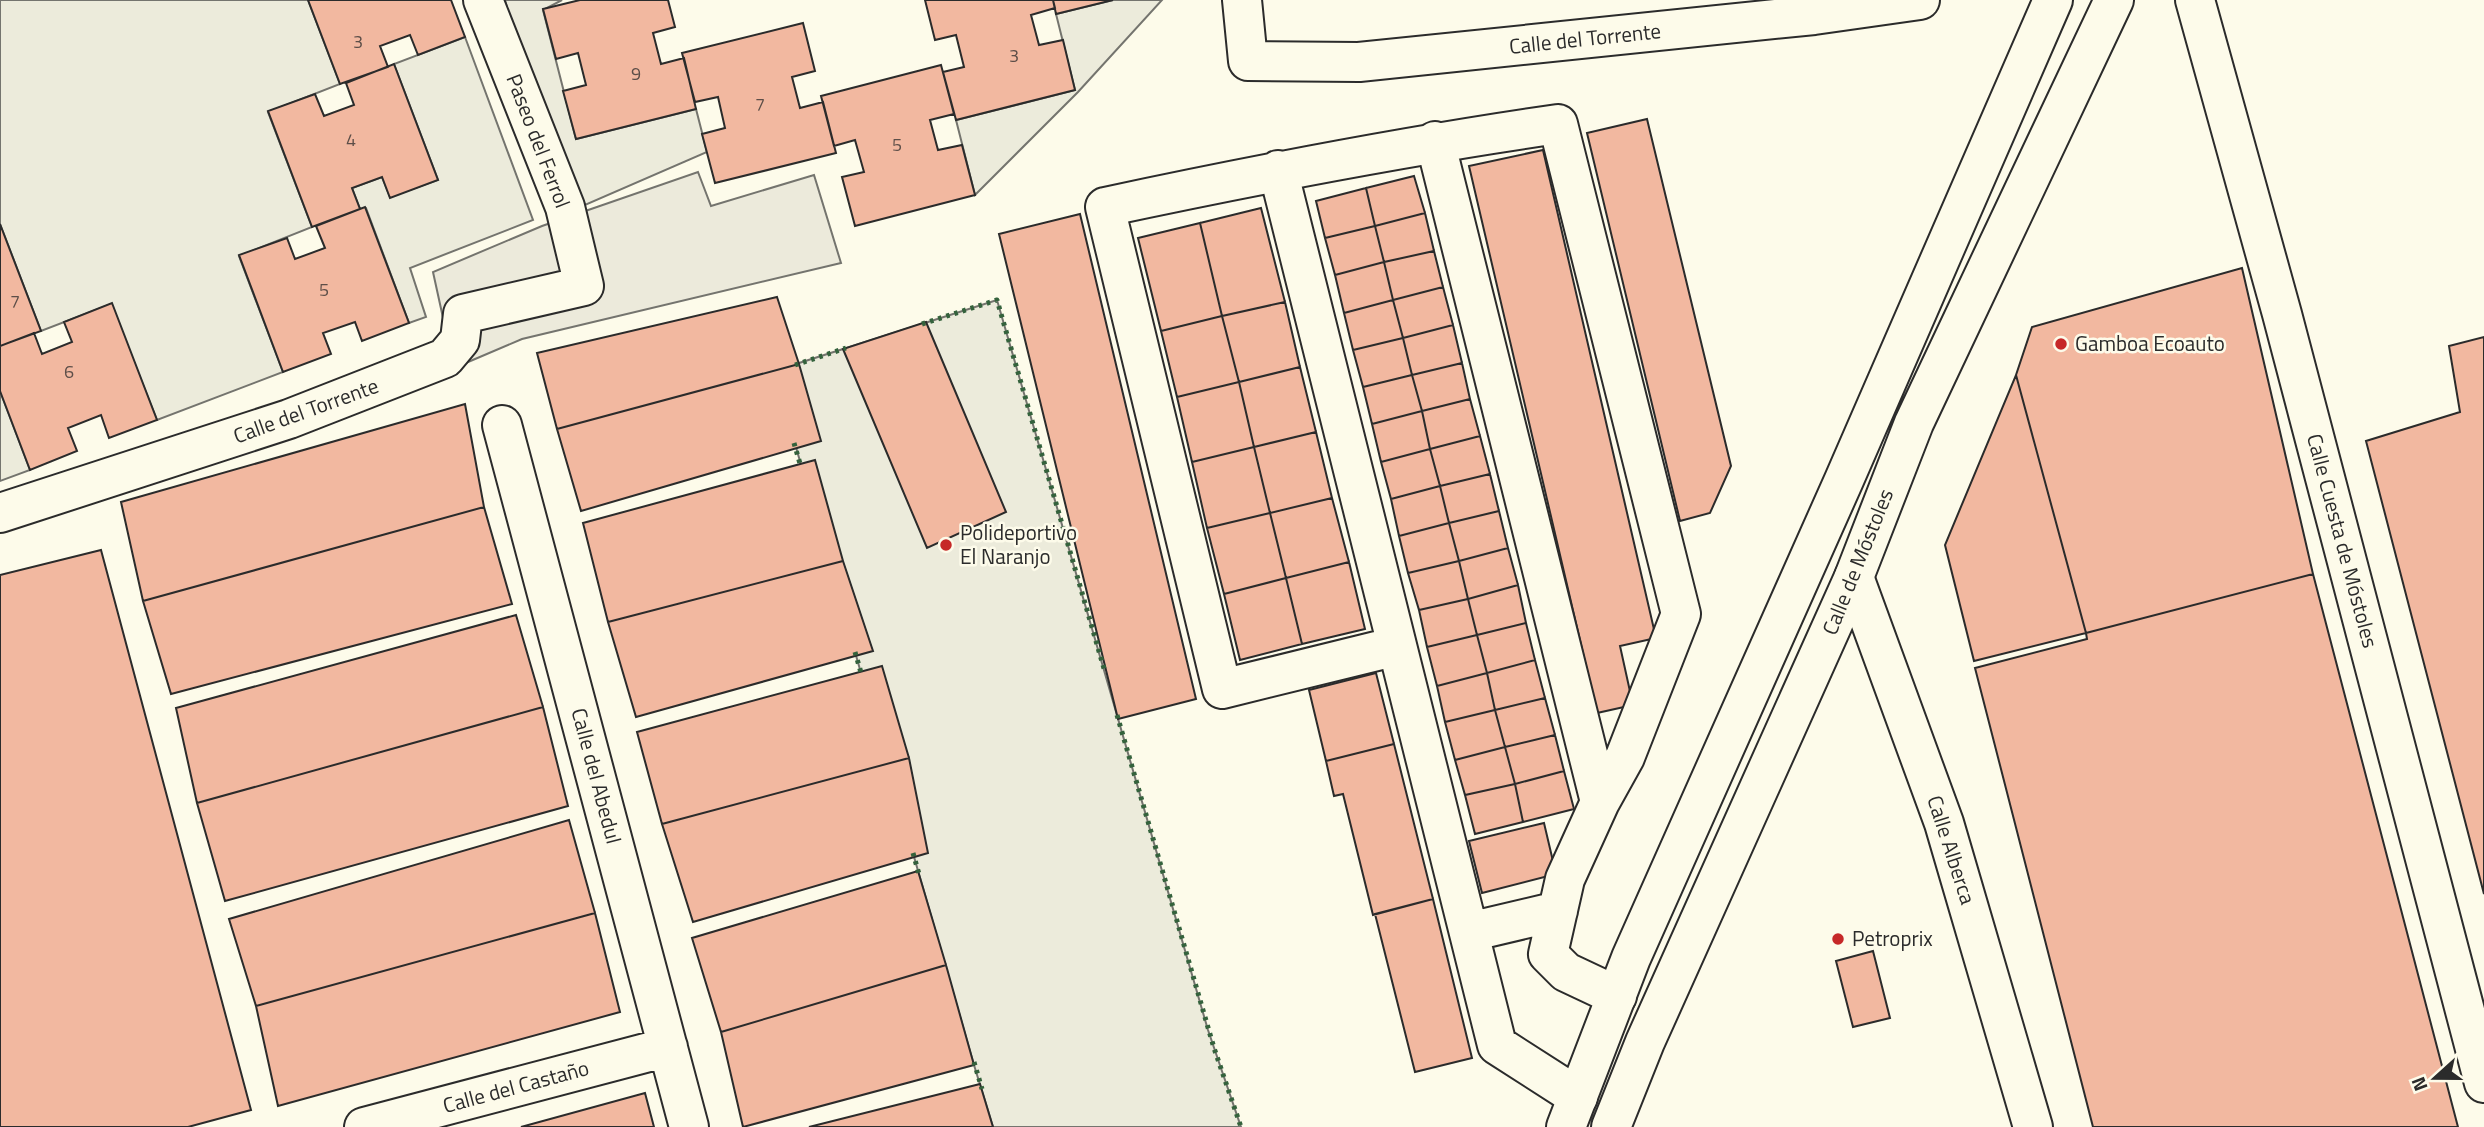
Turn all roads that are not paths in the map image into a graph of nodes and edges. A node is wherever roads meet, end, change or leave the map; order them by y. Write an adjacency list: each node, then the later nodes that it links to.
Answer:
1 (482, 0): 9 (street, Paseo del Ferrol)
2 (1242, 0): 3 (street, Calle del Torrente)
3 (1920, 0)
4 (2053, 0): 17 (street, Calle de Móstoles)
5 (2114, 0): 12 (street, Calle de Móstoles)
6 (2195, 0): 19 (street, Calle Cuesta de Móstoles)
7 (1435, 141): 8 (street); 14 (street); 14 (street)
8 (1278, 170): 13 (street); 13 (street)
9 (584, 286): 11 (street, Calle del Torrente)
10 (502, 425): 18 (street, Calle del Abedul)
11 (0, 513)
12 (1854, 577): 23 (street, Calle de Móstoles); 24 (street, Calle Alberca)
13 (1397, 646): 16 (street)
14 (1600, 802): 15 (street)
15 (1558, 911): 16 (street); 17 (street)
16 (1469, 932): 20 (street)
17 (1616, 996): 20 (street, Calle de Móstoles)
18 (668, 1047): 21 (street, Calle del Castaño); 22 (street, Calle del Abedul)
19 (2484, 1083)
20 (1572, 1112)
21 (364, 1127)
22 (689, 1127)
23 (1611, 1127)
24 (2032, 1127)

